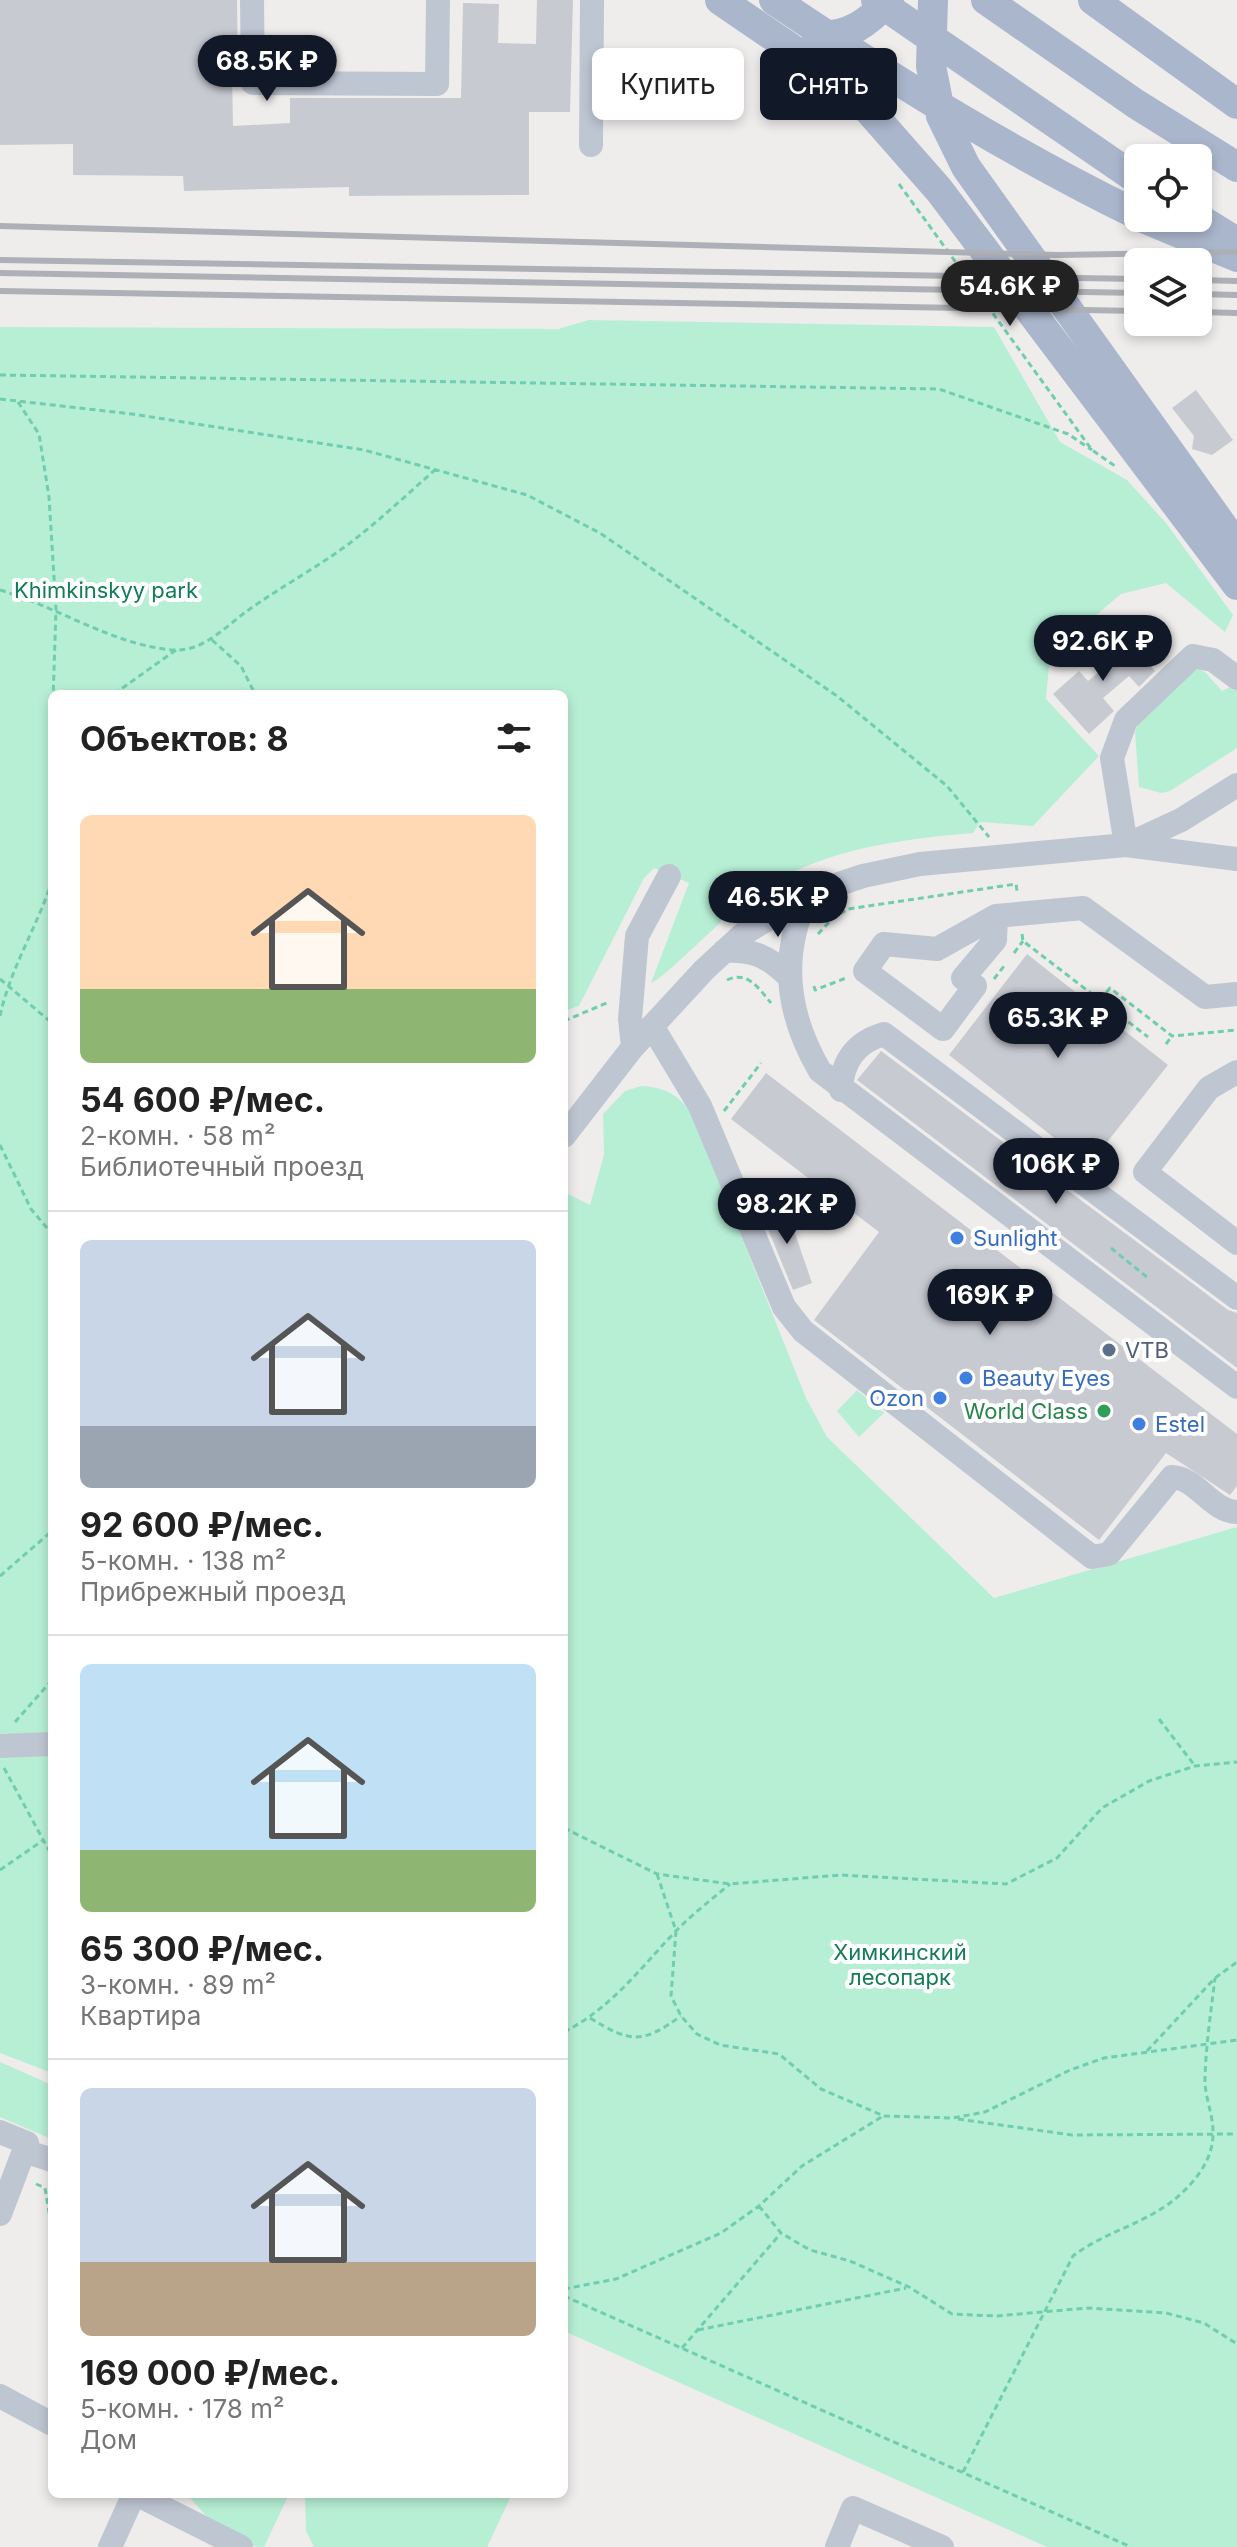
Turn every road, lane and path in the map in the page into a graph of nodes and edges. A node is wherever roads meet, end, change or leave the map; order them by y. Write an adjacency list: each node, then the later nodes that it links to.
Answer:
1 (252, 0): 2 (street)
2 (438, 0)
3 (592, 0): 12 (street)
4 (721, 0): 7 (main road); 24 (main road)
5 (774, 0): 16 (main road)
6 (876, 0): 14 (main road)
7 (889, 0)
8 (933, 0): 24 (main road)
9 (986, 0): 13 (main road)
10 (1093, 0): 11 (main road)
11 (1237, 104)
12 (591, 145)
13 (1237, 167)
14 (1124, 170)
15 (897, 182): 25 (path)
16 (1124, 209)
17 (1212, 227): 19 (main road)
18 (1177, 232): 20 (main road)
19 (1237, 242)
20 (1237, 257)
21 (0, 375): 25 (path)
22 (0, 399): 23 (path)
23 (17, 401): 26 (path); 31 (path)
24 (1136, 427): 28 (main road); 29 (main road)
25 (1092, 450): 27 (path)
26 (437, 468): 32 (path); 39 (path)
27 (1117, 468)
28 (1237, 546)
29 (1237, 585)
30 (0, 590): 31 (path)
31 (56, 609): 33 (path); 35 (path)
32 (212, 640): 33 (path); 37 (path)
33 (176, 650): 36 (path)
34 (1237, 678): 40 (street)
35 (53, 690)
36 (120, 690)
37 (253, 690)
38 (1237, 785): 40 (street)
39 (991, 839)
40 (1126, 845): 41 (street); 45 (street)
41 (1237, 859)
42 (669, 876): 68 (street)
43 (1016, 884): 47 (path)
44 (48, 893): 54 (path)
45 (809, 894): 48 (street); 50 (street)
46 (996, 916): 49 (street); 49 (street); 56 (street)
47 (815, 938)
48 (724, 951): 50 (street); 63 (street)
49 (865, 971): 51 (path)
50 (787, 975): 71 (street)
51 (813, 976)
52 (0, 979): 54 (path)
53 (724, 982): 59 (path)
54 (7, 984): 60 (path); 62 (path)
55 (988, 987): 57 (path)
56 (1237, 994)
57 (1100, 1000): 65 (path); 66 (path)
58 (609, 1002): 61 (path)
59 (771, 1004)
60 (0, 1016)
61 (568, 1019)
62 (48, 1020)
63 (652, 1026): 68 (street); 72 (street)
64 (1237, 1030): 65 (path)
65 (1172, 1036): 67 (path)
66 (1148, 1037)
67 (1166, 1044)
68 (633, 1047): 73 (street)
69 (761, 1063): 72 (path)
70 (1237, 1072): 76 (street)
71 (841, 1090): 79 (street); 80 (street)
72 (710, 1130): 81 (street)
73 (568, 1131)
74 (0, 1145): 75 (path)
75 (48, 1229)
76 (1237, 1243)
77 (1111, 1248): 78 (path)
78 (1148, 1278)
79 (1237, 1298)
80 (1237, 1387)
81 (1237, 1512)
82 (48, 1534): 83 (path)
83 (0, 1576)
84 (48, 1685): 86 (path)
85 (1159, 1719): 90 (path)
86 (4, 1737): 87 (street)
87 (48, 1743)
88 (0, 1761): 92 (path)
89 (1237, 1762): 90 (path)
90 (1195, 1766): 96 (path)
91 (568, 1830): 95 (path)
92 (42, 1841): 93 (path); 94 (path)
93 (48, 1850)
94 (0, 1870)
95 (657, 1874): 96 (path); 97 (path)
96 (730, 1884): 97 (path)
97 (676, 1931): 100 (path); 101 (path)
98 (1237, 1962): 99 (path)
99 (1215, 1978): 104 (path); 105 (path)
100 (681, 2016): 101 (path); 106 (path)
101 (590, 2018): 102 (path)
102 (568, 2030)
103 (1237, 2040): 104 (path)
104 (1208, 2043): 105 (path); 109 (path)
105 (1147, 2051): 107 (path)
106 (884, 2116): 107 (path); 114 (path)
107 (953, 2118): 109 (path)
108 (0, 2132): 112 (street)
109 (1214, 2133): 110 (path); 120 (path)
110 (1237, 2134)
111 (48, 2160): 112 (street)
112 (21, 2163): 113 (path); 115 (street)
113 (48, 2206)
114 (759, 2206): 116 (path); 118 (path)
115 (0, 2214)
116 (781, 2233): 117 (path); 121 (path)
117 (909, 2287): 120 (path); 121 (path)
118 (568, 2288)
119 (568, 2298): 123 (path)
120 (1042, 2312): 122 (path); 126 (path)
121 (698, 2330): 123 (path)
122 (1237, 2344)
123 (682, 2348): 126 (path)
124 (0, 2396): 125 (street)
125 (48, 2422)
126 (963, 2472): 133 (path)
127 (133, 2498): 129 (street)
128 (143, 2498): 130 (street)
129 (110, 2547)
130 (241, 2547)
131 (837, 2547): 132 (street)
132 (942, 2547)
133 (1131, 2547)

